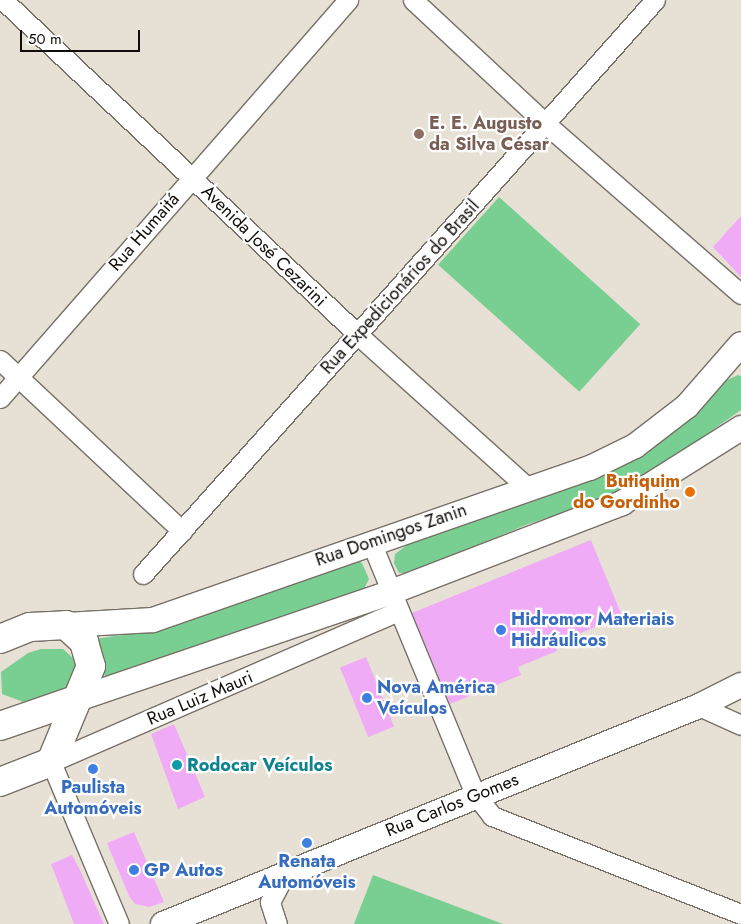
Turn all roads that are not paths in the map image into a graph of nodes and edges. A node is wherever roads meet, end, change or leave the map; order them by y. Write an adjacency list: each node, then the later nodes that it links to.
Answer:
1 (1, 0): 6 (street, Avenida José Cezarini)
2 (348, 0): 6 (street, Rua Humaitá)
3 (413, 0): 5 (street)
4 (655, 0): 5 (street, Rua Expedicionários do Brasil)
5 (548, 125): 7 (street); 8 (street, Rua Expedicionários do Brasil)
6 (192, 177): 8 (street, Avenida José Cezarini); 12 (street, Rua Humaitá)
7 (741, 294)
8 (356, 334): 15 (street, Avenida José Cezarini); 16 (street, Rua Expedicionários do Brasil)
9 (741, 344): 11 (street, Rua Domingos Zanin)
10 (0, 360): 12 (street)
11 (732, 364): 15 (street, Rua Domingos Zanin)
12 (18, 377): 13 (street, Rua Humaitá); 16 (street)
13 (0, 398)
14 (741, 428): 19 (street)
15 (529, 489): 17 (street, Rua Domingos Zanin)
16 (182, 530): 18 (street, Rua Expedicionários do Brasil)
17 (371, 542): 19 (street); 20 (street, Rua Domingos Zanin)
18 (143, 574)
19 (393, 602): 23 (street); 27 (street, Rua Luiz Mauri); 30 (street)
20 (66, 625): 21 (main road, Rua Domingos Zanin); 23 (main road)
21 (0, 639)
22 (741, 685): 24 (street, Rua Carlos Gomes)
23 (75, 700): 25 (main road); 27 (main road)
24 (699, 706): 26 (street); 30 (street, Rua Carlos Gomes)
25 (5, 720)
26 (741, 725)
27 (40, 766): 28 (main road); 29 (main road, Rua Luiz Mauri); 33 (street)
28 (0, 770)
29 (0, 782)
30 (475, 794): 31 (street, Rua Carlos Gomes); 32 (street)
31 (285, 874): 34 (street, Rua Carlos Gomes); 35 (street)
32 (741, 914)
33 (119, 924)
34 (163, 924)
35 (277, 924)

